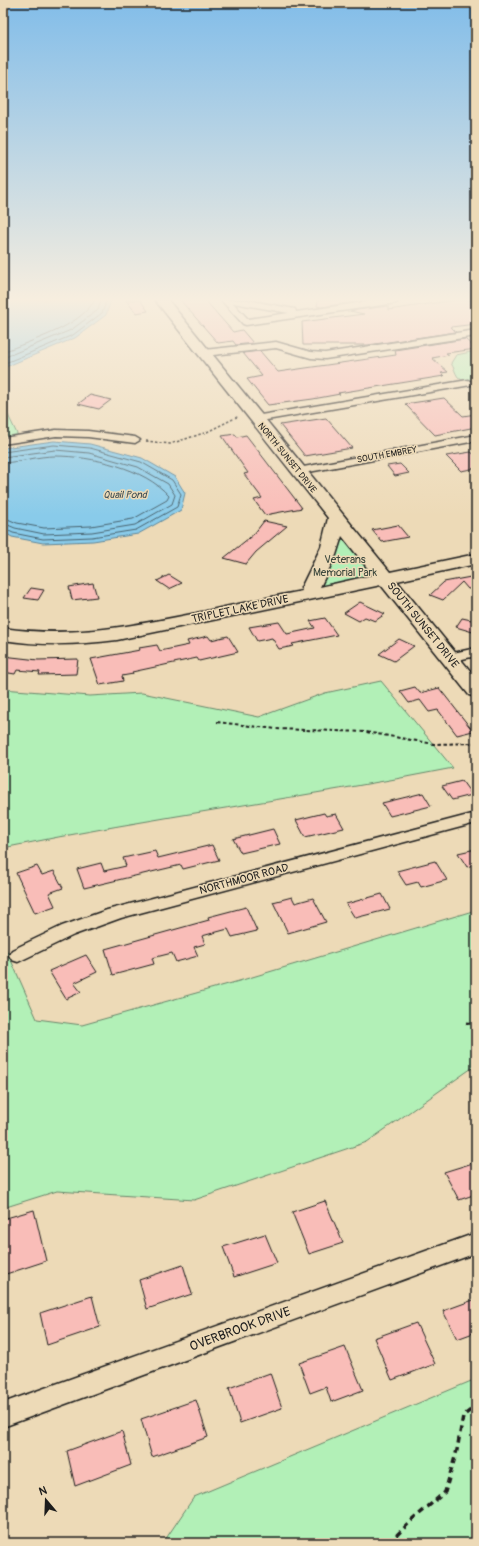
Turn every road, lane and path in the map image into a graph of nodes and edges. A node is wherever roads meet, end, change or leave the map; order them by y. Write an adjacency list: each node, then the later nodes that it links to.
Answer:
1 (219, 372): 3 (street, NORTH SUNSET DRIVE)
2 (468, 383): 3 (street)
3 (255, 419): 7 (street, NORTH SUNSET DRIVE)
4 (476, 438): 7 (street, SOUTH EMBREY)
5 (135, 440): 6 (street)
6 (3, 441)
7 (298, 471): 8 (street, NORTH SUNSET DRIVE)
8 (336, 518): 10 (street, NORTH SUNSET DRIVE); 11 (street)
9 (476, 559): 10 (street, TRIPLET LAKE DRIVE)
10 (384, 578): 11 (street, TRIPLET LAKE DRIVE); 14 (street, SOUTH SUNSET DRIVE)
11 (312, 593): 12 (street, TRIPLET LAKE DRIVE)
12 (3, 634)
13 (476, 652): 14 (street)
14 (449, 658): 15 (street, SOUTH SUNSET DRIVE)
15 (476, 692)
16 (217, 722): 17 (path)
17 (476, 743)
18 (476, 818): 19 (street, NORTHMOOR ROAD)
19 (18, 954)
20 (466, 1023): 21 (path)
21 (476, 1024)
22 (476, 1243): 24 (street, OVERBROOK DRIVE)
23 (476, 1406): 25 (path)
24 (3, 1415)
25 (389, 1543)

